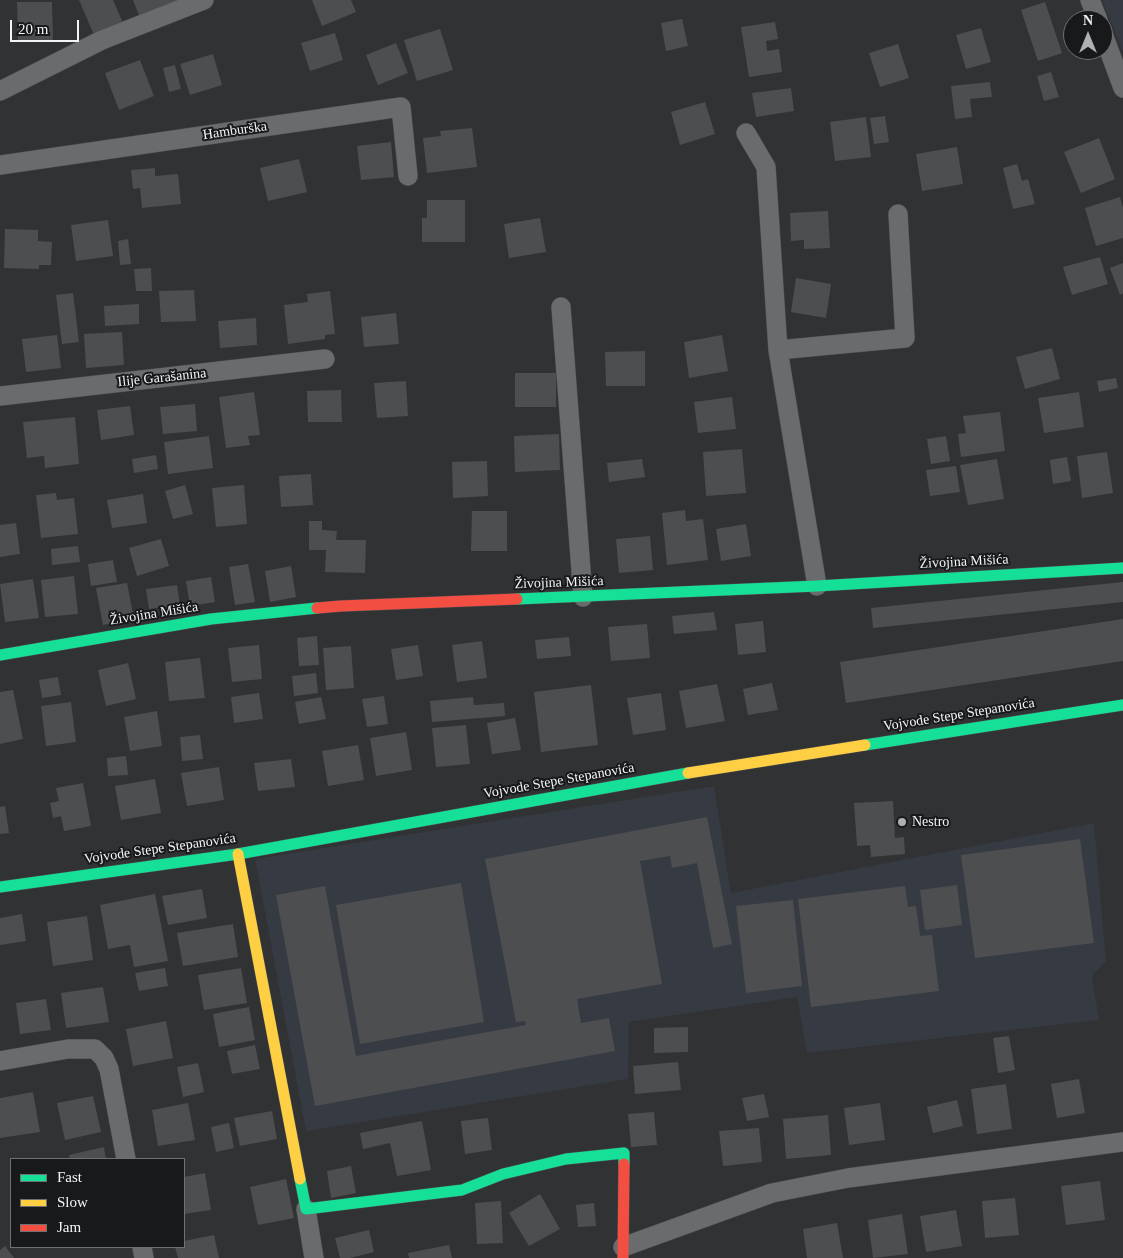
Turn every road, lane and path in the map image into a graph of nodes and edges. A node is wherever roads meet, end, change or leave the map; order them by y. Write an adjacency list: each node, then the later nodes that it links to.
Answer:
1 (204, 0): 4 (street)
2 (1113, 60): 3 (street)
3 (1123, 88)
4 (0, 91)
5 (746, 133): 10 (street)
6 (0, 165): 7 (street, Hamburška)
7 (408, 176)
8 (898, 214): 10 (street)
9 (561, 307): 15 (street)
10 (778, 350): 14 (street)
11 (324, 359): 12 (street, Ilije Garašanina)
12 (0, 396)
13 (1123, 568): 14 (street, Živojina Mišića)
14 (817, 586): 15 (street, Živojina Mišića)
15 (583, 598): 16 (street, Živojina Mišića)
16 (0, 654)
17 (1123, 705): 18 (street, Vojvode Stepe Stepanovića)
18 (238, 854): 19 (street, Vojvode Stepe Stepanovića); 23 (street)
19 (0, 887)
20 (0, 1061): 22 (street)
21 (1123, 1142): 24 (street)
22 (126, 1158)
23 (306, 1209): 24 (street); 25 (street)
24 (623, 1252)
25 (314, 1258)

